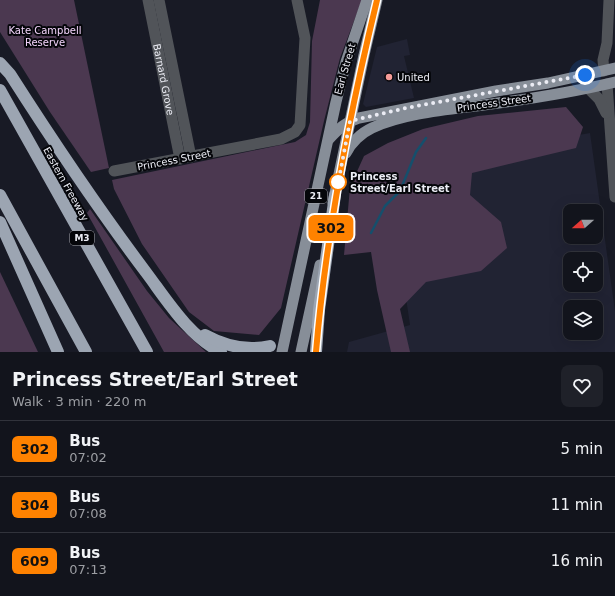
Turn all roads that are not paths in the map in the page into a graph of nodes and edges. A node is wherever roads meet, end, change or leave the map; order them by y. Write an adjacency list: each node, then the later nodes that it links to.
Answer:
1 (148, 0): 15 (street, Barnard Grove)
2 (159, 0): 15 (street, Barnard Grove)
3 (297, 0): 15 (street, Princess Street)
4 (367, 0): 14 (main road, Earl Street)
5 (377, 0): 12 (main road, Earl Street)
6 (609, 0): 8 (street)
7 (0, 63): 22 (highway)
8 (610, 69): 9 (main road); 12 (main road, Princess Street)
9 (613, 86): 10 (main road, Princess Street / 21); 13 (street)
10 (588, 88): 13 (street); 16 (main road, Princess Street / 21)
11 (0, 90): 27 (highway, Eastern Freeway / M3)
12 (350, 121): 14 (main road, Princess Street); 16 (main road, Earl Street)
13 (610, 126): 20 (street)
14 (328, 139): 23 (main road, 21)
15 (186, 158): 17 (street, Princess Street)
16 (342, 161): 19 (main road, 21)
17 (114, 171)
18 (0, 195): 26 (highway)
19 (335, 195): 30 (main road, 21); 31 (highway)
20 (615, 197)
21 (0, 222): 25 (highway)
22 (179, 315): 24 (highway); 28 (highway)
23 (285, 339): 24 (main road); 29 (main road, 21)
24 (270, 346)
25 (58, 352)
26 (86, 352)
27 (147, 352)
28 (221, 352)
29 (282, 352)
30 (301, 352)
31 (316, 352)

